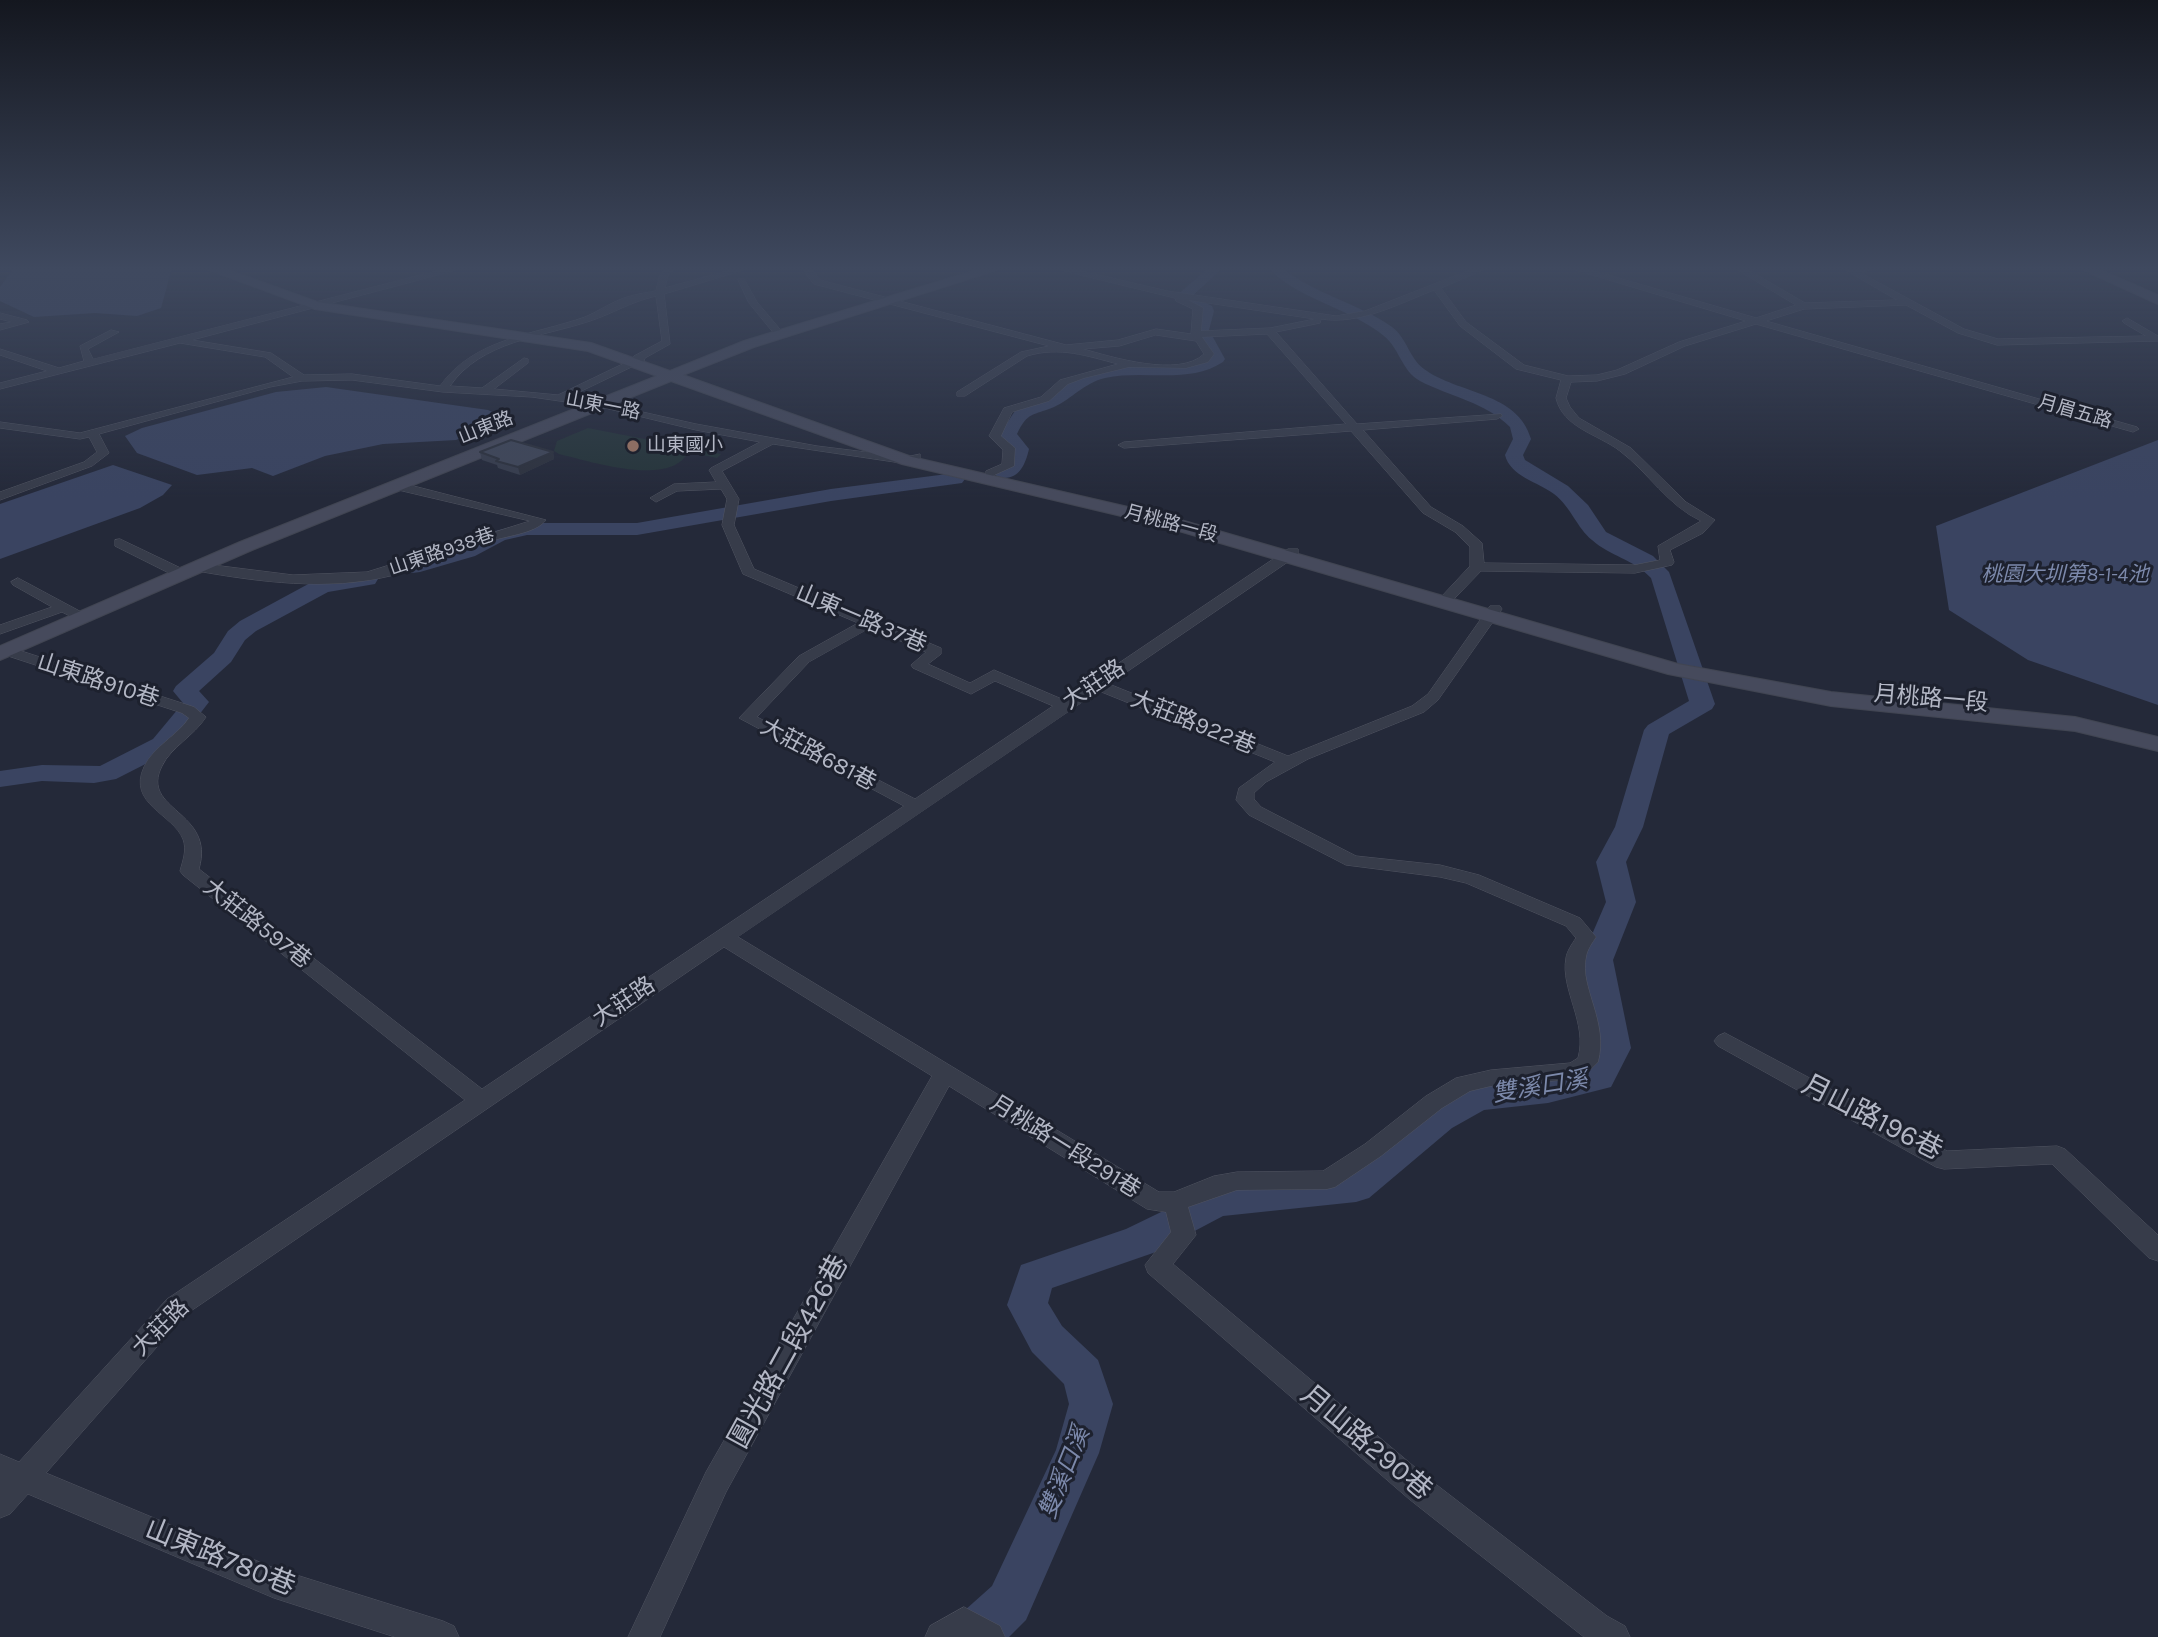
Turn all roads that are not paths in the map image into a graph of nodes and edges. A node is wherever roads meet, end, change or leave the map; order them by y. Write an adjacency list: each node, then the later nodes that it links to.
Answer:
1 (90, 344): 19 (street)
2 (159, 344): 19 (street)
3 (204, 344): 23 (street)
4 (506, 344): 26 (street)
5 (578, 344): 17 (street, 月桃路一段)
6 (663, 344): 17 (street)
7 (752, 344): 22 (street, 山東路)
8 (1054, 344): 15 (street)
9 (1110, 344): 15 (street)
10 (1202, 344): 20 (street)
11 (1282, 344): 33 (street)
12 (1490, 344): 24 (street)
13 (1681, 344): 24 (street)
14 (1841, 344): 34 (street, 月眉五路)
15 (1060, 346): 20 (street); 28 (street)
16 (0, 352): 21 (street)
17 (637, 360): 22 (street, 月桃路一段); 29 (street)
18 (524, 361): 27 (street)
19 (89, 362): 21 (street)
20 (1132, 365): 39 (street)
21 (58, 371): 25 (street)
22 (672, 375): 30 (street, 山東路); 38 (street, 月桃路一段)
23 (302, 378): 26 (street, 山東一路); 35 (street, 山東一路)
24 (1568, 379): 47 (street)
25 (0, 386)
26 (443, 389): 27 (street, 山東一路)
27 (486, 390): 29 (street, 山東一路)
28 (961, 394)
29 (559, 398): 30 (street, 山東一路)
30 (601, 404): 36 (street, 山東一路); 41 (street, 山東路)
31 (1497, 416): 33 (street)
32 (0, 425): 35 (street, 山東一路)
33 (1355, 428): 37 (street); 47 (street)
34 (2133, 429)
35 (93, 433): 42 (street)
36 (771, 441): 38 (street, 山東一路); 40 (street, 山東一路37巷)
37 (1124, 445)
38 (912, 459): 39 (street, 月桃路一段); 44 (street, 月桃路一段)
39 (990, 473): 44 (street, 月桃路一段)
40 (726, 485): 43 (street); 54 (street, 山東一路37巷)
41 (398, 486): 48 (street, 山東路); 48 (street, 山東路938巷)
42 (0, 496)
43 (656, 498)
44 (1164, 518): 46 (street, 月桃路一段)
45 (120, 543): 48 (street)
46 (1290, 555): 50 (street, 月桃路一段); 52 (street, 月桃路一段); 58 (street, 大莊路)
47 (1477, 567): 50 (street)
48 (190, 570): 53 (street, 山東路)
49 (18, 582): 51 (street)
50 (1449, 596): 52 (street, 月桃路一段)
51 (61, 608): 53 (street); 55 (street)
52 (1493, 612): 57 (street, 月桃路一段); 65 (street)
53 (82, 618): 56 (street, 山東路)
54 (868, 623): 60 (street, 山東一路37巷); 66 (street, 大莊路681巷)
55 (0, 630)
56 (4, 652): 62 (street, 山東路910巷)
57 (1705, 671): 59 (street, 月桃路一段); 61 (street, 月桃路一段)
58 (1096, 684): 60 (street, 大莊路); 65 (street, 大莊路922巷)
59 (1898, 695): 61 (street); 63 (street, 月桃路一段)
60 (1063, 705): 66 (street, 大莊路)
61 (1920, 708): 64 (street, 月桃路一段)
62 (191, 712): 70 (street, 大莊路597巷)
63 (2158, 734)
64 (2158, 744)
65 (1291, 763): 71 (street)
66 (916, 806): 67 (street, 大莊路)
67 (721, 936): 69 (street, 月桃路一段291巷); 70 (street, 大莊路)
68 (1725, 1041): 72 (street, 月山路196巷)
69 (945, 1073): 71 (street, 月桃路一段291巷); 76 (street, 圓光路二段426巷)
70 (481, 1100): 73 (street, 大莊路)
71 (1175, 1202): 77 (street, 月山路290巷)
72 (2158, 1251)
73 (13, 1473): 74 (street, 大莊路); 75 (street, 山東路780巷)
74 (0, 1504)
75 (443, 1637)
76 (644, 1637)
77 (1614, 1637)

